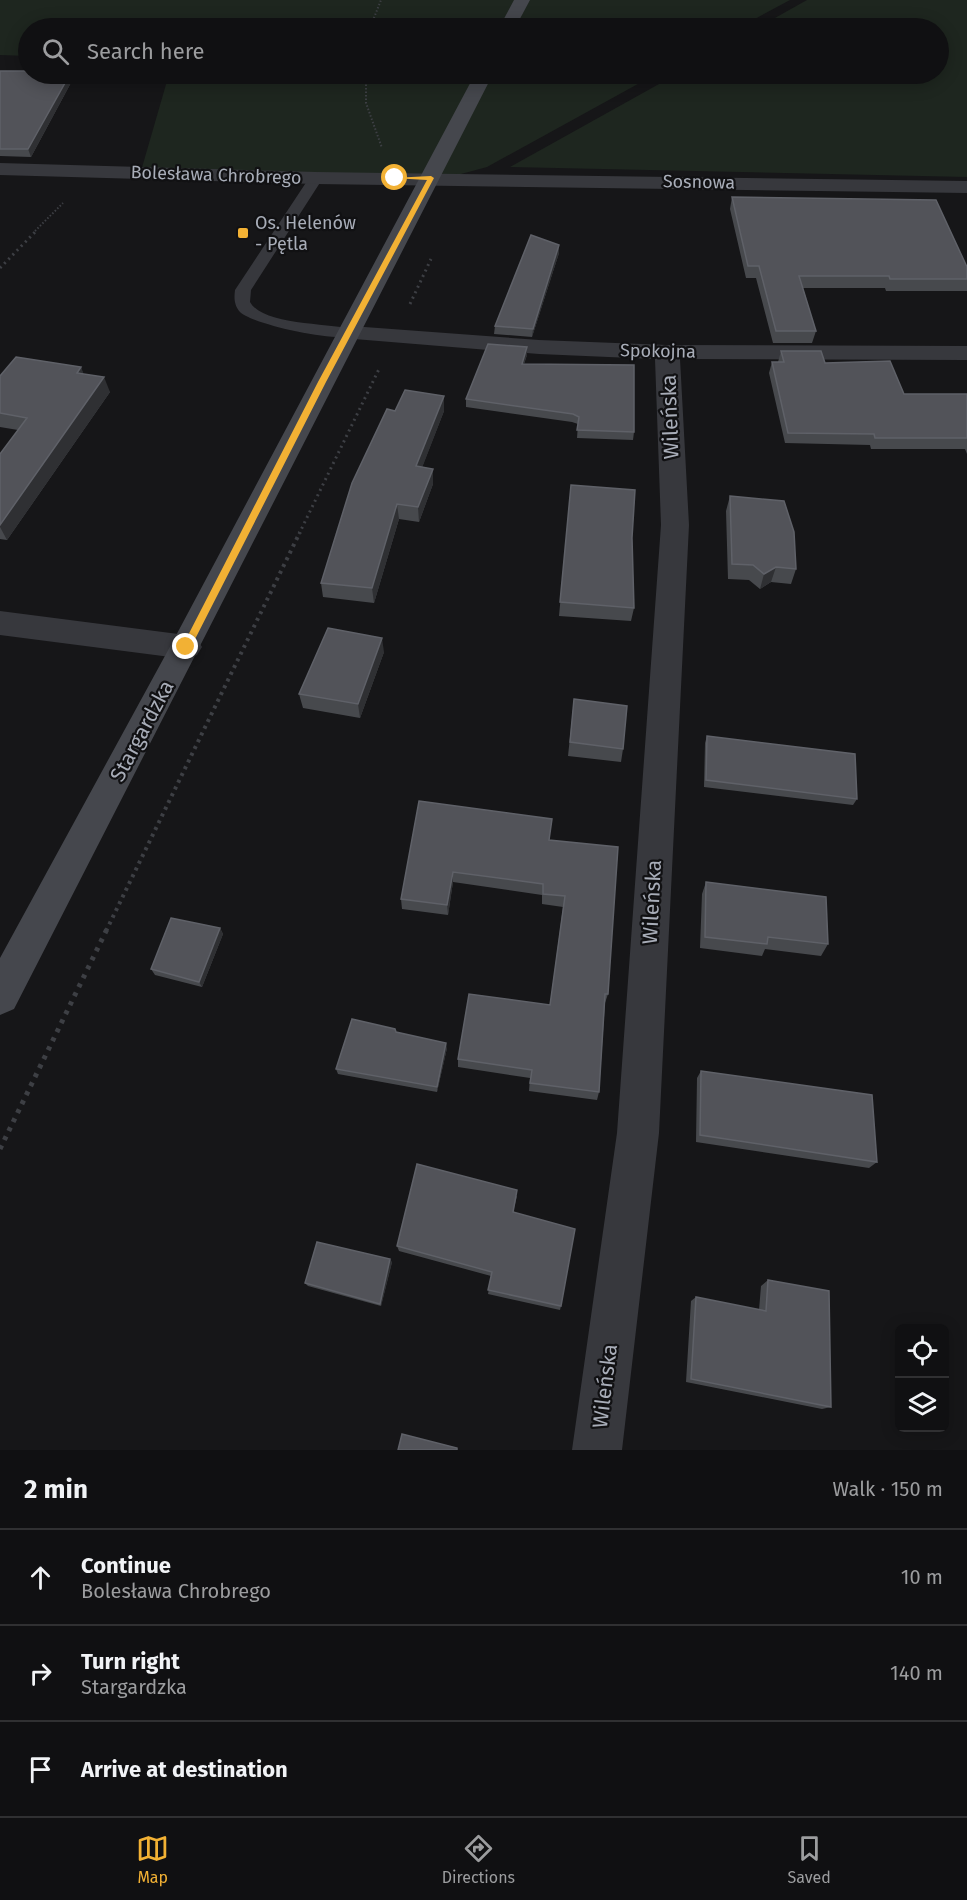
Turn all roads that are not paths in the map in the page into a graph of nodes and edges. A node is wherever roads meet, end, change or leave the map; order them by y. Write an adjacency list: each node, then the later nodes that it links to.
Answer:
1 (522, 0): 2 (street)
2 (512, 18)
3 (479, 84): 6 (street, Stargardzka)
4 (0, 169): 5 (street, Bolesława Chrobrego)
5 (316, 178): 6 (street, Bolesława Chrobrego); 8 (lane)
6 (431, 178): 7 (street, Sosnowa); 8 (street, Stargardzka)
7 (967, 187)
8 (351, 333): 9 (street, Spokojna); 12 (street, Stargardzka)
9 (667, 352): 10 (street, Spokojna); 14 (street, Wileńska)
10 (967, 353)
11 (0, 623): 12 (street)
12 (186, 647): 13 (street, Stargardzka)
13 (0, 996)
14 (597, 1450)

